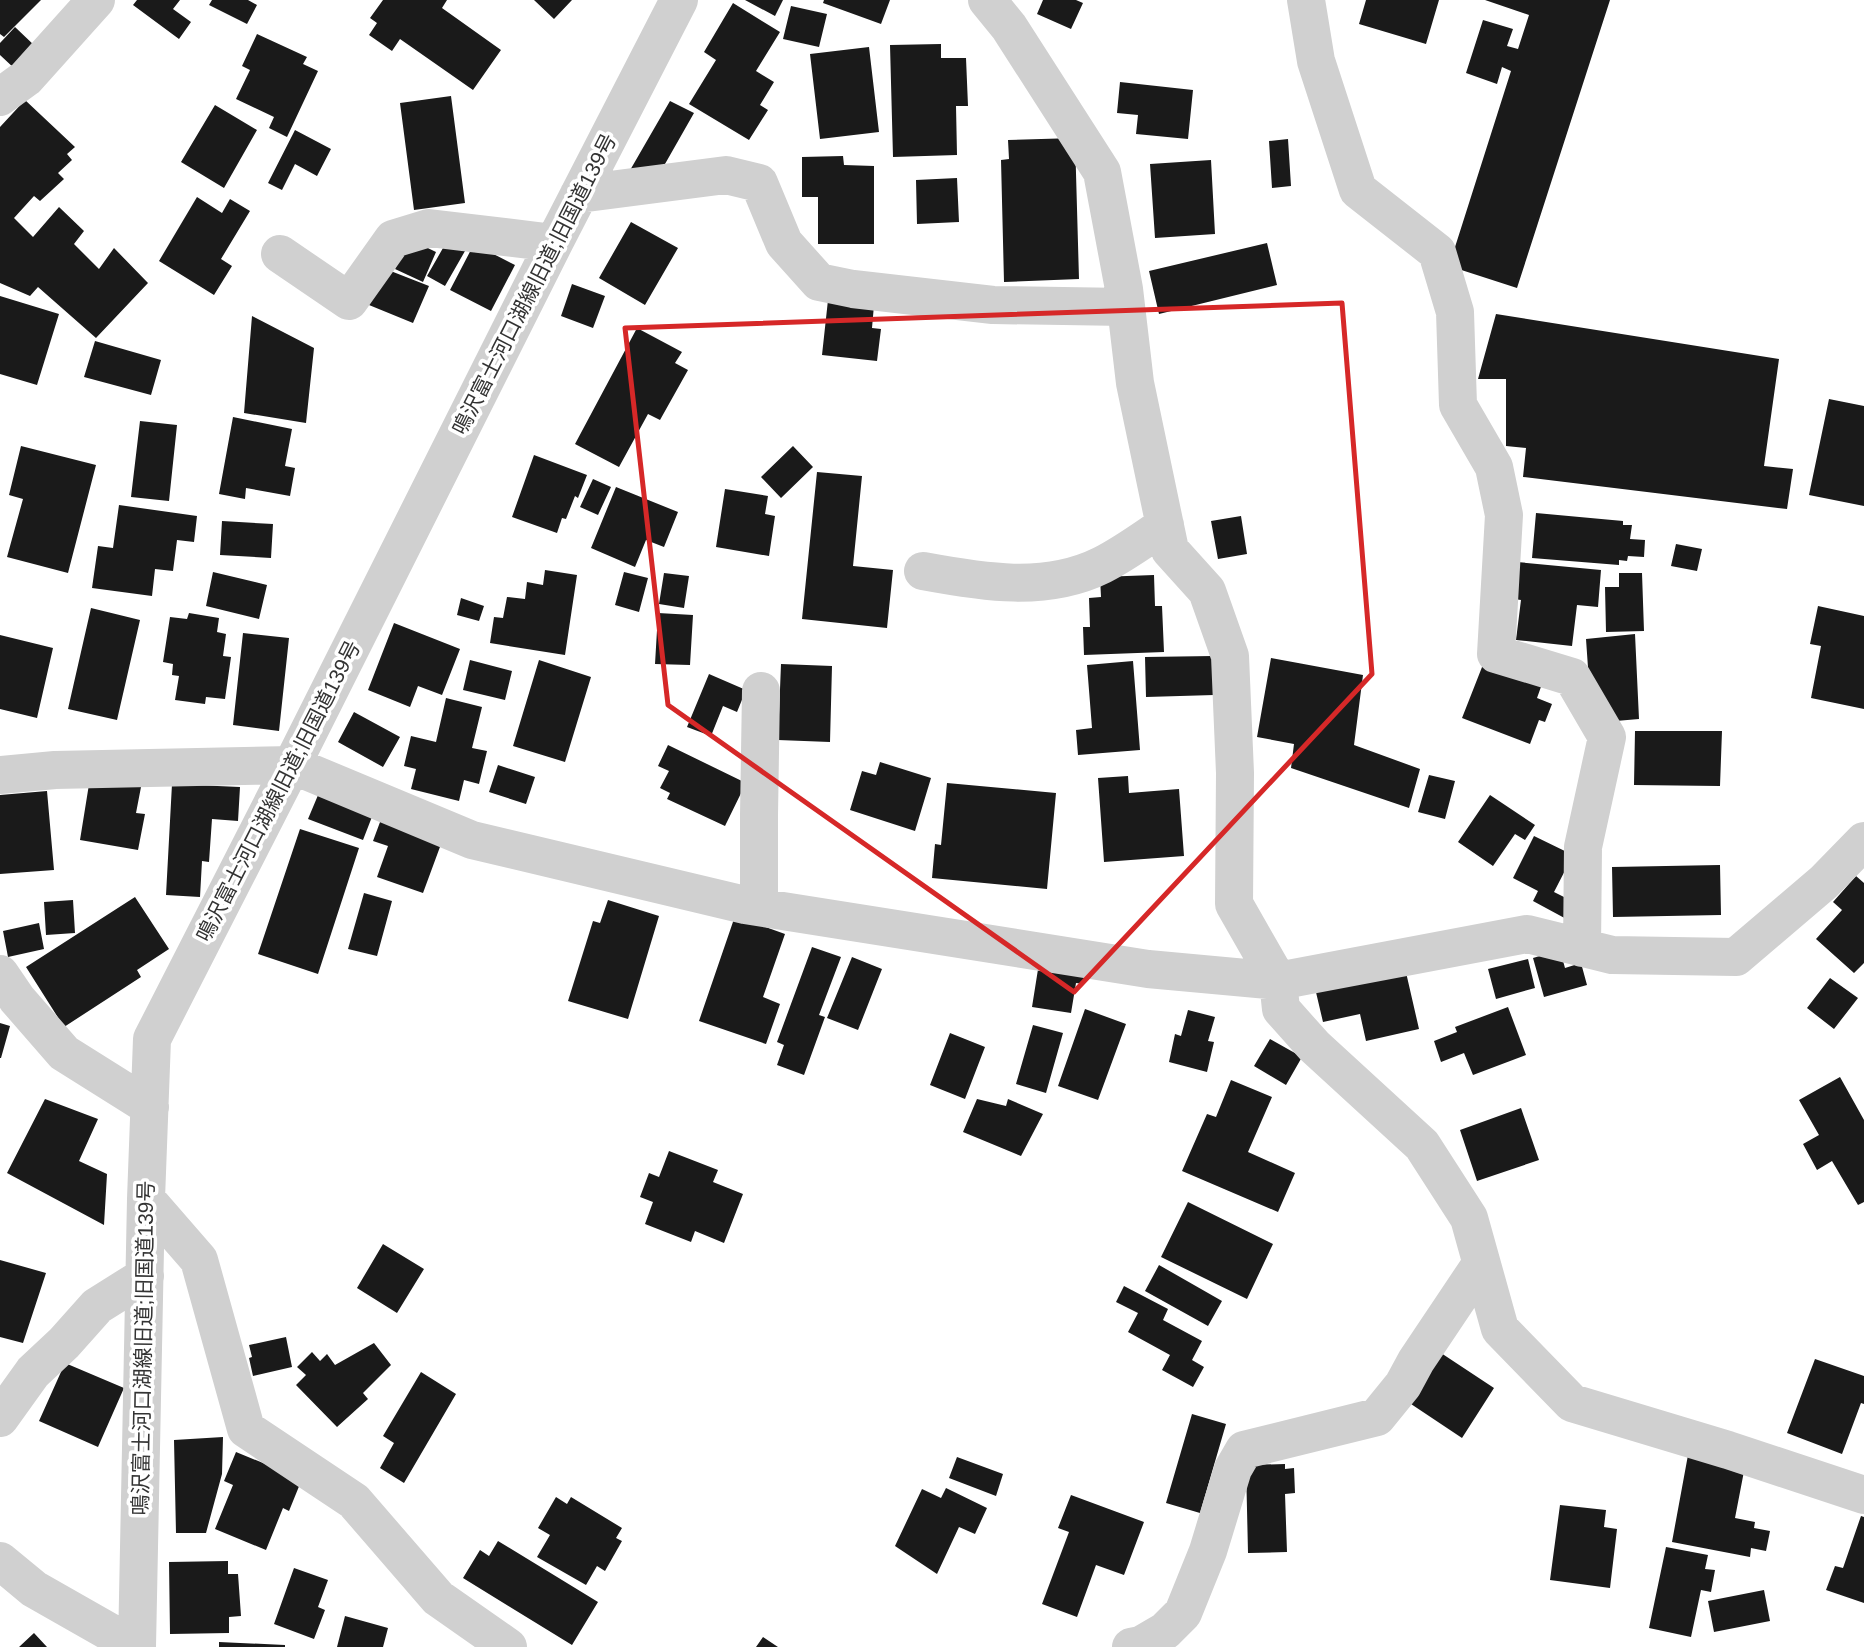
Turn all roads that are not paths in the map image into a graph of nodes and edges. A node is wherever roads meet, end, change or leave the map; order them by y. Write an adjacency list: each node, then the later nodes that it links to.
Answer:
1 (680, 0): 6 (street, 鳴沢富士河口湖線旧道;旧国道139号)
2 (1306, 0): 17 (street)
3 (82, 6): 5 (street)
4 (1007, 9): 9 (street)
5 (0, 97)
6 (579, 194): 7 (street, 鳴沢富士河口湖線旧道;旧国道139号); 9 (street)
7 (554, 243): 8 (street); 13 (street, 鳴沢富士河口湖線旧道;旧国道139号)
8 (280, 254)
9 (1126, 306): 10 (street)
10 (1165, 525): 11 (street); 19 (street)
11 (923, 571)
12 (761, 691): 16 (street)
13 (292, 765): 14 (street); 16 (street); 20 (street, 鳴沢富士河口湖線旧道;旧国道139号)
14 (0, 775)
15 (1864, 841): 17 (street)
16 (759, 907): 19 (street)
17 (1582, 948): 19 (street)
18 (0, 974): 20 (street)
19 (1278, 981): 22 (street)
20 (149, 1107): 21 (street, 鳴沢富士河口湖線旧道;旧国道139号)
21 (146, 1199): 23 (street, 鳴沢富士河口湖線旧道;旧国道139号); 28 (street)
22 (1481, 1264): 25 (street); 29 (street)
23 (145, 1276): 24 (street); 27 (street, 鳴沢富士河口湖線旧道;旧国道139号)
24 (0, 1418)
25 (1864, 1495)
26 (0, 1561): 27 (street)
27 (136, 1647)
28 (508, 1647)
29 (1131, 1647)

